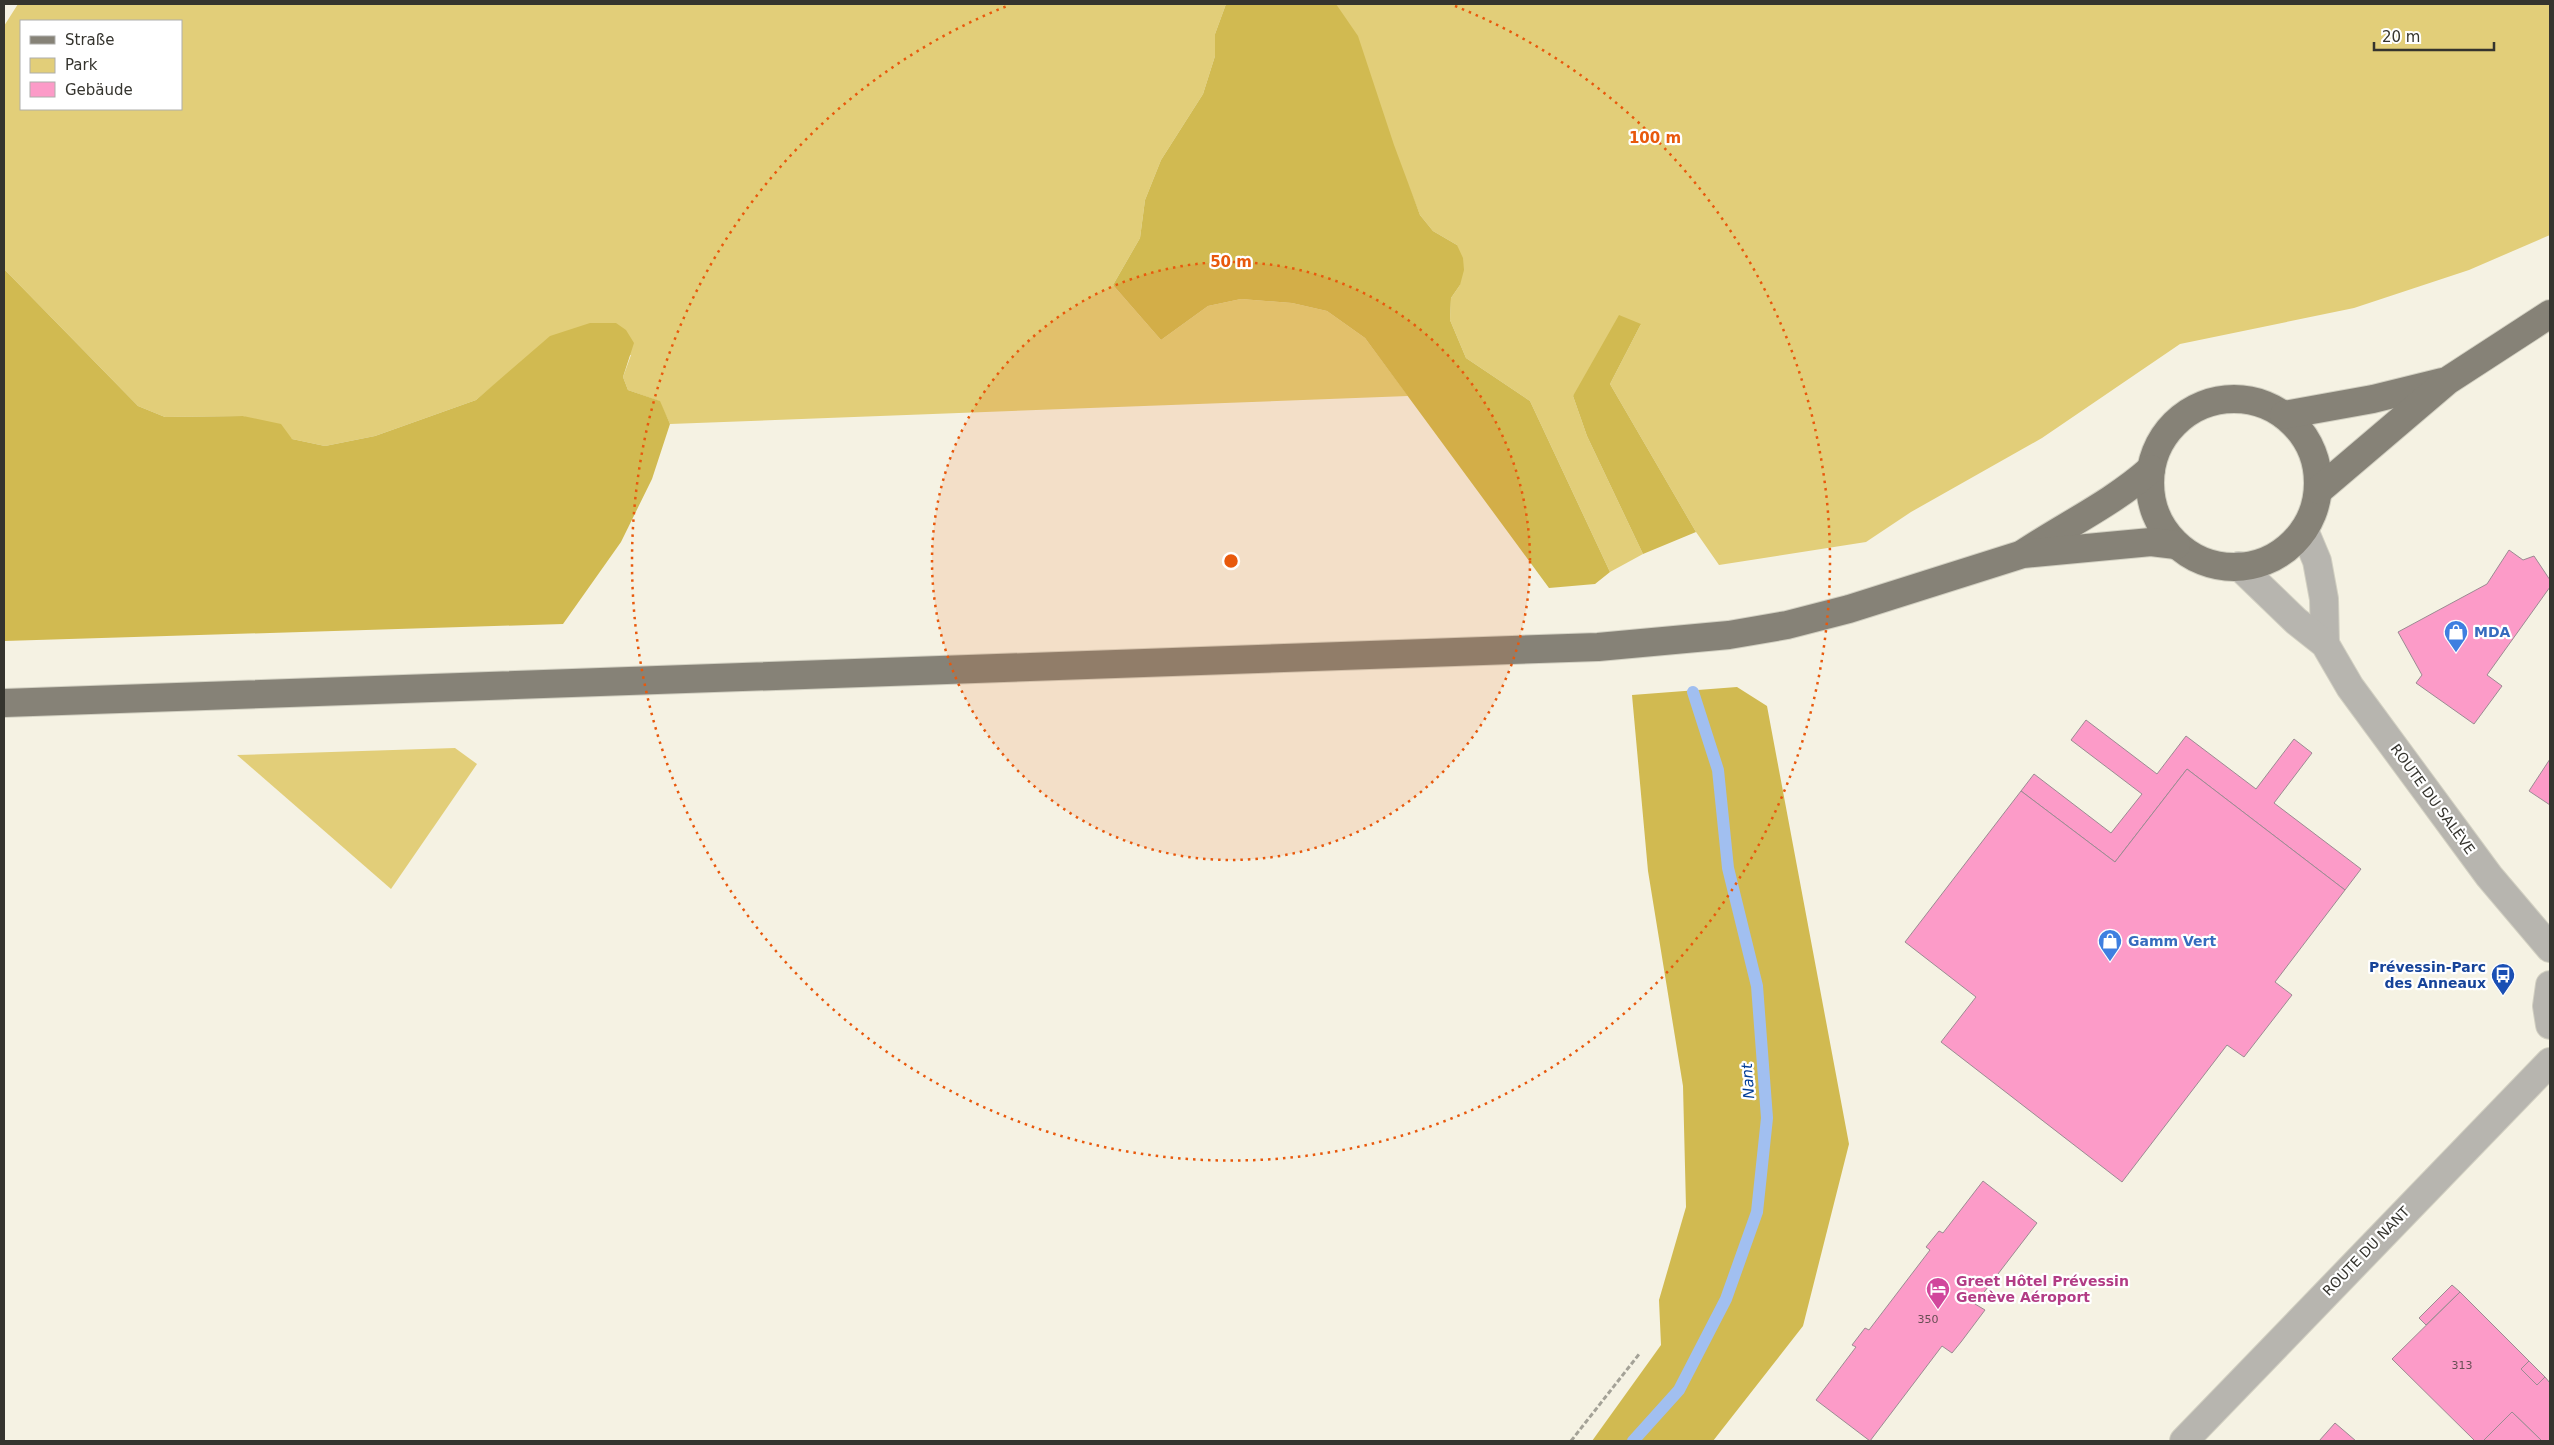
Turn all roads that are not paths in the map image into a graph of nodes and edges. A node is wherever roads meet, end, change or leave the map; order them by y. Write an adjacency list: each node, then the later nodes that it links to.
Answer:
1 (2550, 314): 2 (main road)
2 (2447, 381): 3 (main road); 5 (main road)
3 (2284, 415): 4 (main road); 5 (main road)
4 (2151, 468): 7 (main road); 8 (main road)
5 (2318, 490): 6 (main road)
6 (2304, 530): 9 (main road); 10 (street, ROUTE DU SALÈVE)
7 (2176, 545): 8 (main road); 9 (main road)
8 (2023, 554): 11 (main road)
9 (2239, 566): 10 (street, ROUTE DU SALÈVE)
10 (2325, 644): 12 (street, ROUTE DU SALÈVE)
11 (4, 703)
12 (2550, 948)
13 (2550, 985): 14 (street)
14 (2550, 1024)
15 (2550, 1062): 16 (street, ROUTE DU NANT)
16 (2184, 1441)

